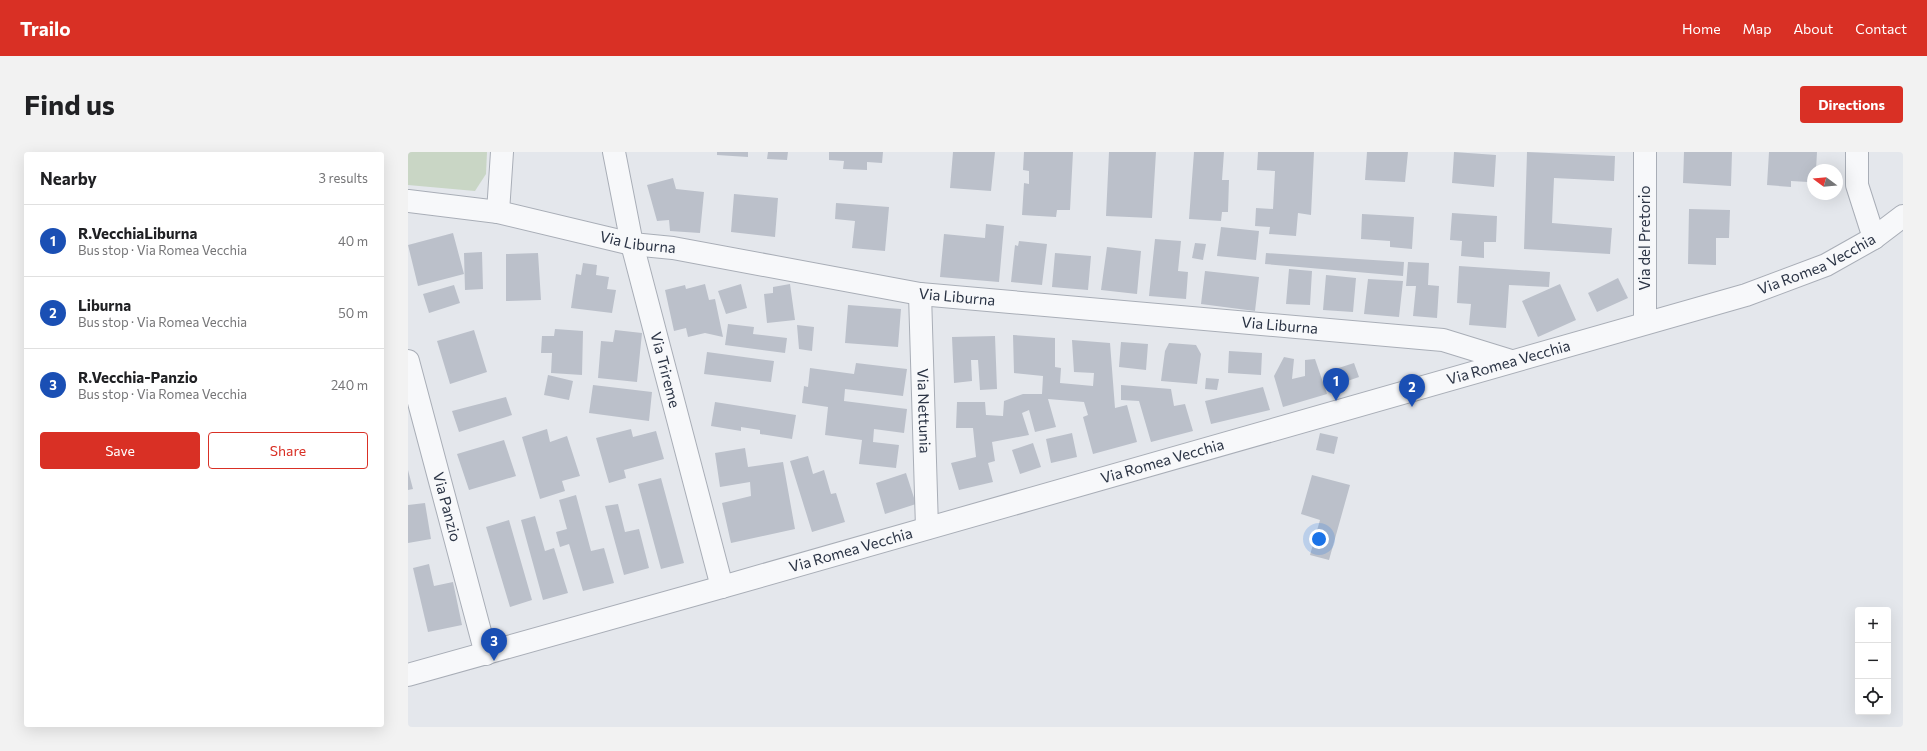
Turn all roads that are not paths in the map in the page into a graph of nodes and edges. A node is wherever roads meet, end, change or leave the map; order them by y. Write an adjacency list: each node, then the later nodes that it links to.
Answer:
1 (502, 152): 6 (street)
2 (614, 152): 9 (street, Via Trireme)
3 (1644, 152): 11 (street, Via del Pretorio)
4 (1857, 152): 8 (street)
5 (408, 201): 6 (street, Via Liburna)
6 (498, 212): 9 (street, Via Liburna)
7 (1903, 216): 8 (street, Via Romea Vecchia)
8 (1874, 238): 11 (street, Via Romea Vecchia)
9 (632, 244): 10 (street, Via Liburna); 15 (street, Via Trireme)
10 (920, 294): 13 (street, Via Liburna); 14 (street, Via Nettunia)
11 (1645, 323): 13 (street, Via Romea Vecchia)
12 (408, 361): 16 (street, Via Panzio)
13 (1511, 361): 14 (street, Via Romea Vecchia)
14 (927, 528): 15 (street, Via Romea Vecchia)
15 (722, 587): 16 (street, Via Romea Vecchia)
16 (486, 654): 17 (street, Via Romea Vecchia)
17 (408, 675)

